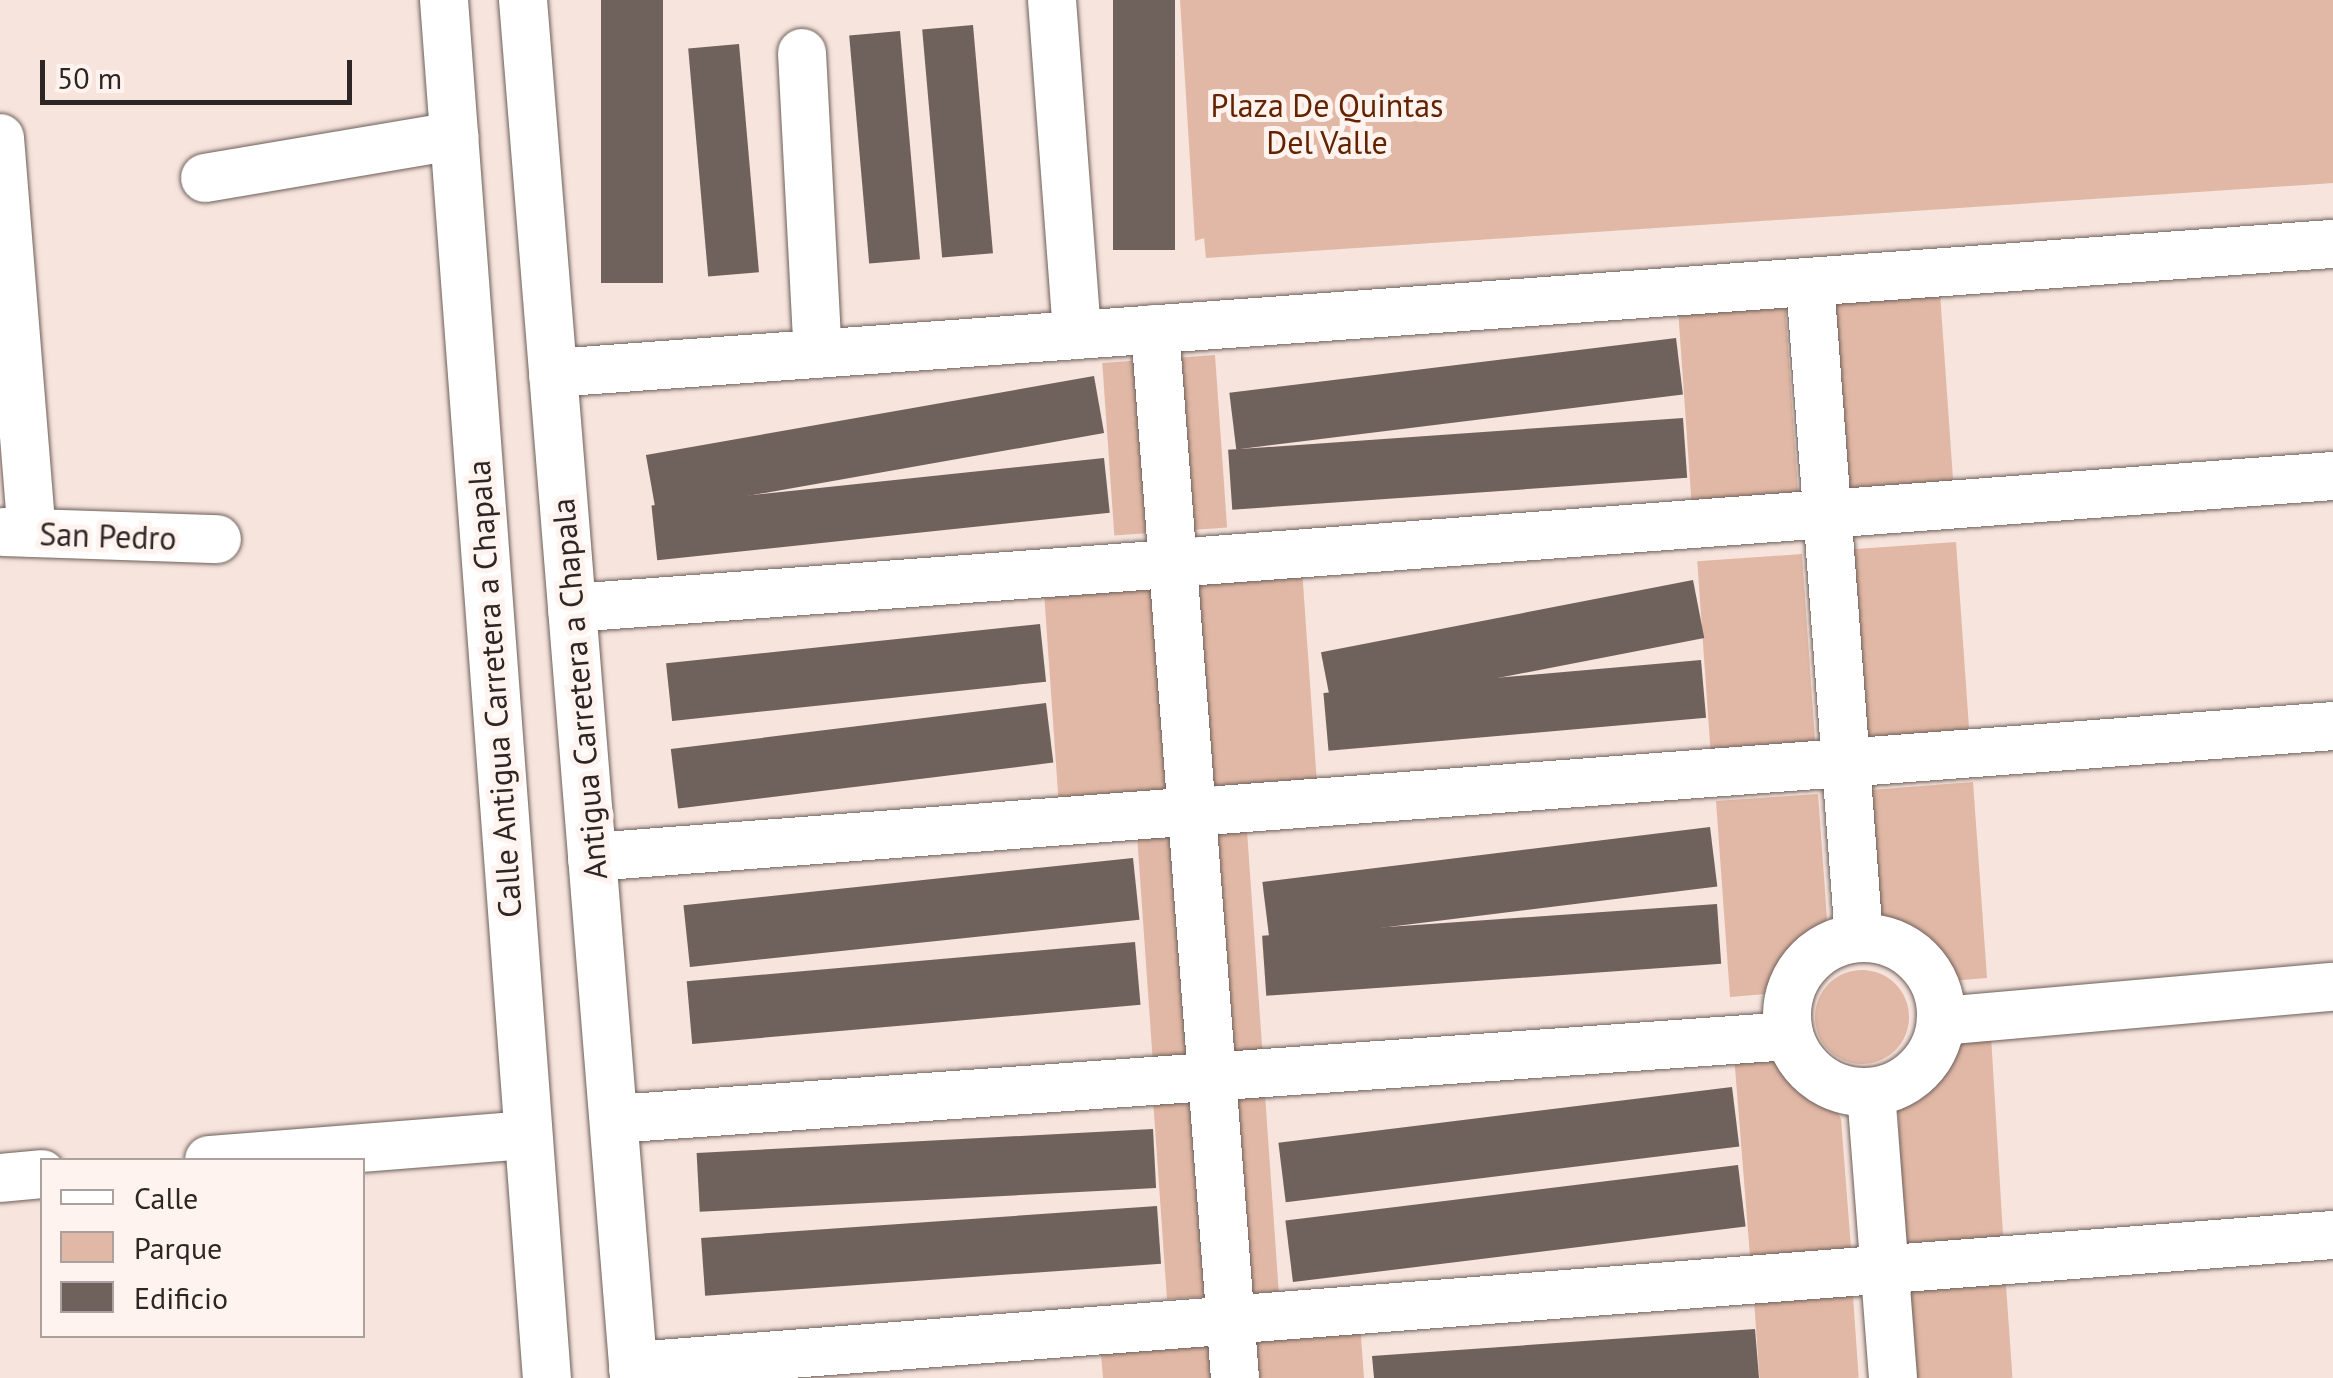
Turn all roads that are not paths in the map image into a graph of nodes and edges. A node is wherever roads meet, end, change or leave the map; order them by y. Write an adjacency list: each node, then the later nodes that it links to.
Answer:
1 (444, 0): 5 (street, Calle Antigua Carretera a Chapala)
2 (523, 0): 13 (street, Antigua Carretera a Chapala)
3 (1052, 0): 11 (street)
4 (802, 53): 12 (street)
5 (454, 136): 7 (street); 31 (street, Calle Antigua Carretera a Chapala)
6 (0, 138): 16 (street)
7 (205, 178)
8 (2333, 244): 9 (street)
9 (1810, 282): 10 (street); 15 (street)
10 (1155, 329): 11 (street); 28 (street)
11 (1077, 335): 12 (street)
12 (818, 354): 13 (street)
13 (553, 373): 18 (street, Antigua Carretera a Chapala)
14 (2333, 476): 15 (street)
15 (1828, 514): 18 (street); 20 (street)
16 (16, 533): 17 (street, San Pedro)
17 (217, 538)
18 (572, 608): 23 (street, Antigua Carretera a Chapala)
19 (2333, 726): 20 (street)
20 (1845, 763): 21 (street); 24 (street)
21 (1218, 810)
22 (1170, 814): 23 (street)
23 (592, 857): 30 (street, Antigua Carretera a Chapala)
24 (1859, 938): 26 (street); 27 (street)
25 (2333, 987): 26 (street)
26 (1941, 1020): 29 (street)
27 (1789, 1036): 28 (street); 29 (street)
28 (1212, 1076): 30 (street); 39 (street)
29 (1871, 1092): 36 (street)
30 (614, 1119): 37 (street, Antigua Carretera a Chapala)
31 (527, 1134): 32 (street); 38 (street, Calle Antigua Carretera a Chapala)
32 (233, 1158)
33 (40, 1174): 34 (street)
34 (0, 1178)
35 (2333, 1236): 36 (street)
36 (1885, 1270): 37 (street); 40 (street)
37 (634, 1372)
38 (547, 1378)
39 (1235, 1378)
40 (1892, 1378)

